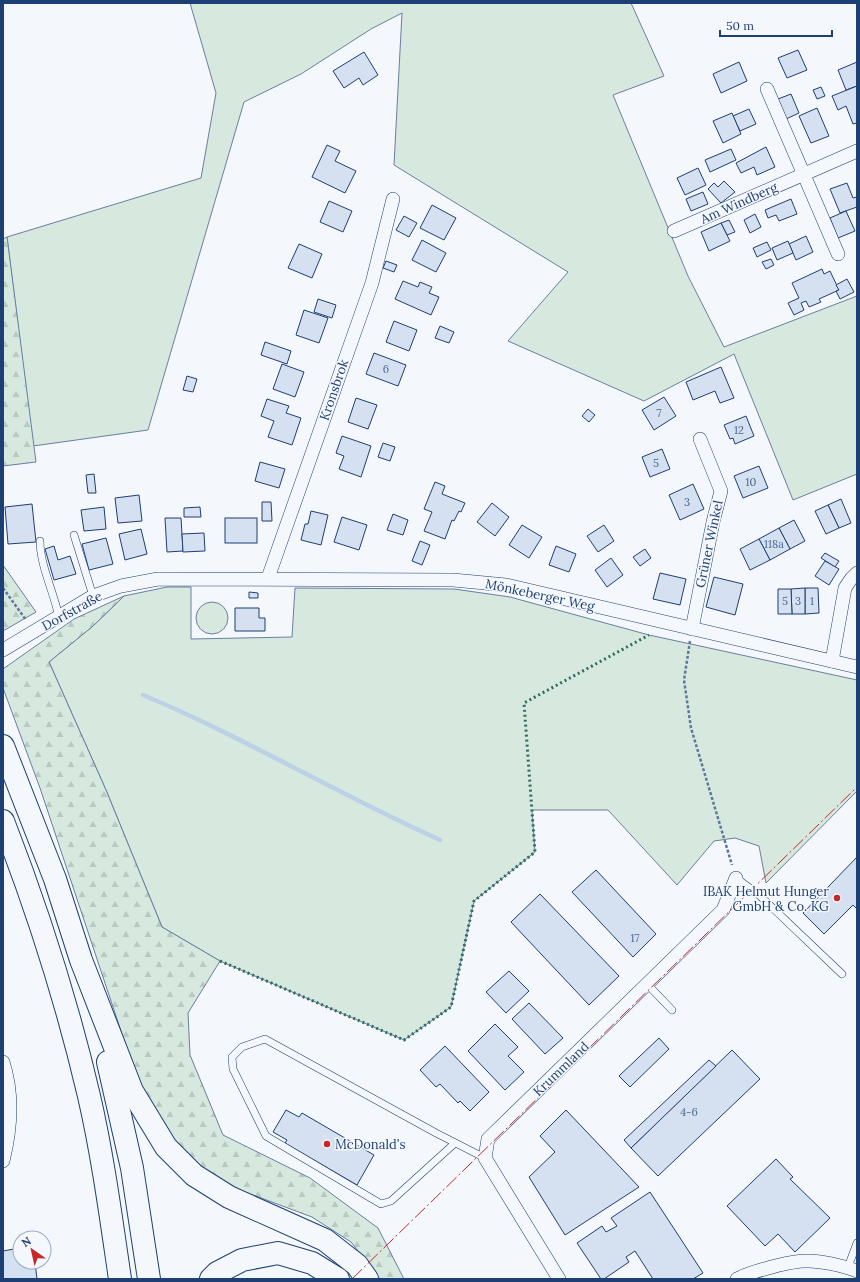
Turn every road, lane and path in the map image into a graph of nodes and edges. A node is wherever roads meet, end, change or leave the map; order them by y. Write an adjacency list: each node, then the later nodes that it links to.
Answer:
1 (767, 89): 3 (street)
2 (857, 151): 3 (street, Am Windberg)
3 (804, 175): 5 (street, Am Windberg); 6 (street)
4 (393, 199): 12 (street, Kronsbrok)
5 (674, 231)
6 (838, 254)
7 (700, 439): 16 (street, Grüner Winkel)
8 (74, 535): 14 (lane)
9 (40, 541): 15 (lane)
10 (857, 573): 19 (street)
11 (217, 578): 12 (street, Mönkeberger Weg); 14 (street, Dorfstraße)
12 (268, 578): 16 (street, Mönkeberger Weg)
13 (3, 588): 17 (path)
14 (93, 596): 15 (street, Dorfstraße)
15 (58, 618): 17 (street, Dorfstraße)
16 (692, 629): 19 (street, Mönkeberger Weg); 23 (path)
17 (35, 632): 18 (street, Dorfstraße)
18 (3, 650)
19 (832, 661): 20 (street, Mönkeberger Weg)
20 (857, 667)
21 (3, 746): 24 (highway)
22 (3, 821): 34 (highway)
23 (736, 878): 25 (lane); 26 (street, Krummland)
24 (81, 960): 35 (highway); 38 (highway)
25 (842, 974)
26 (648, 985): 27 (lane); 30 (street, Krummland)
27 (672, 1010)
28 (3, 1062): 31 (street)
29 (454, 1143): 29 (lane); 30 (lane)
30 (485, 1158): 39 (street)
31 (3, 1161)
32 (857, 1243): 33 (lane)
33 (853, 1269): 40 (street)
34 (120, 1279)
35 (149, 1279)
36 (212, 1279): 37 (highway)
37 (338, 1279)
38 (367, 1279)
39 (559, 1279)
40 (737, 1279)

